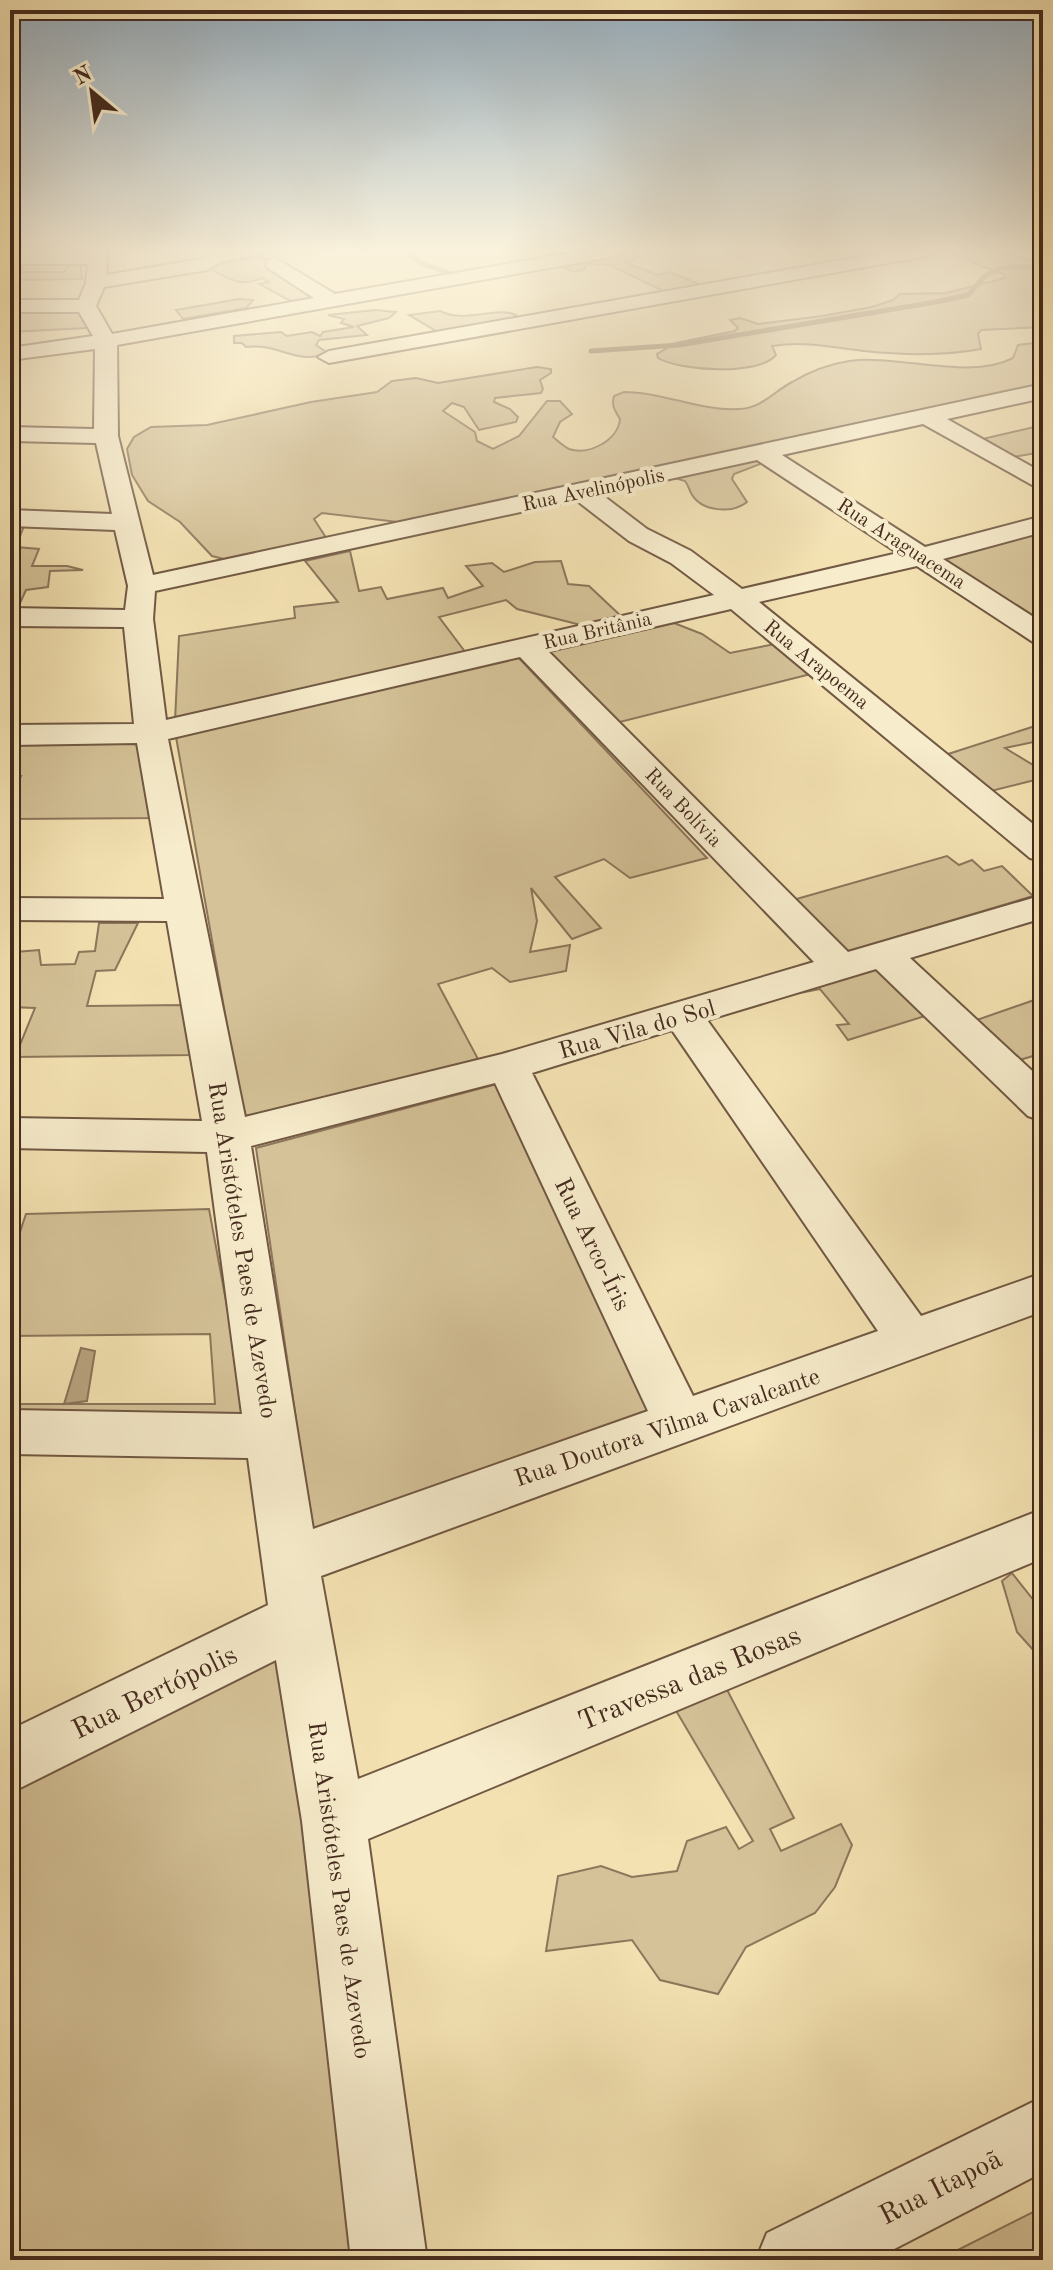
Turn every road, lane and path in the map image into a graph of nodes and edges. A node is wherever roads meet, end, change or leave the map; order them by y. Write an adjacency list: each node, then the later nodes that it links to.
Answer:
1 (106, 356): 7 (street, Rua Aristóteles Paes de Azevedo)
2 (335, 356): 3 (street)
3 (329, 357)
4 (1043, 391): 5 (street, Rua Avelinópolis)
5 (926, 416): 8 (street, Rua Avelinópolis); 9 (street)
6 (10, 434): 7 (street)
7 (106, 436): 12 (street, Rua Aristóteles Paes de Azevedo)
8 (761, 452): 10 (street, Rua Avelinópolis); 14 (street, Rua Araguacema)
9 (1043, 483)
10 (582, 492): 15 (street, Rua Arapoema); 16 (street, Rua Avelinópolis)
11 (10, 518): 12 (street)
12 (128, 523): 16 (street, Rua Aristóteles Paes de Azevedo)
13 (1043, 524): 14 (street, Rua Britânia)
14 (923, 556): 15 (street, Rua Britânia); 18 (street, Rua Araguacema)
15 (737, 599): 19 (street, Rua Britânia); 22 (street, Rua Arapoema)
16 (140, 603): 17 (street, Rua Avelinópolis); 20 (street, Rua Aristóteles Paes de Azevedo)
17 (10, 617)
18 (1043, 636)
19 (526, 646): 20 (street, Rua Britânia); 27 (street, Rua Bolívia)
20 (151, 733): 21 (street, Rua Britânia); 25 (street, Rua Aristóteles Paes de Azevedo)
21 (10, 735)
22 (1043, 850)
23 (1043, 906): 26 (street, Rua Vila do Sol)
24 (10, 909): 25 (street)
25 (186, 910): 32 (street, Rua Aristóteles Paes de Azevedo)
26 (884, 955): 27 (street, Rua Vila do Sol); 30 (street)
27 (842, 968): 28 (street, Rua Vila do Sol)
28 (683, 1016): 29 (street, Rua Vila do Sol); 34 (street)
29 (508, 1066): 32 (street, Rua Vila do Sol); 35 (street, Rua Arco-Íris)
30 (1043, 1106)
31 (10, 1133): 32 (street, Rua Vila do Sol)
32 (227, 1137): 37 (street, Rua Aristóteles Paes de Azevedo)
33 (1043, 1292): 34 (street, Rua Doutora Vilma Cavalcante)
34 (912, 1341): 35 (street, Rua Doutora Vilma Cavalcante)
35 (679, 1421): 39 (street, Rua Doutora Vilma Cavalcante)
36 (10, 1432): 37 (street)
37 (272, 1436): 39 (street, Rua Aristóteles Paes de Azevedo)
38 (1043, 1533): 42 (street, Travessa das Rosas)
39 (291, 1562): 40 (street, Rua Aristóteles Paes de Azevedo)
40 (299, 1619): 41 (street, Rua Bertópolis); 42 (street, Rua Aristóteles Paes de Azevedo)
41 (10, 1762)
42 (334, 1821): 44 (street, Rua Aristóteles Paes de Azevedo)
43 (1043, 2133): 45 (street, Rua Itapoã)
44 (389, 2260)
45 (794, 2260)

